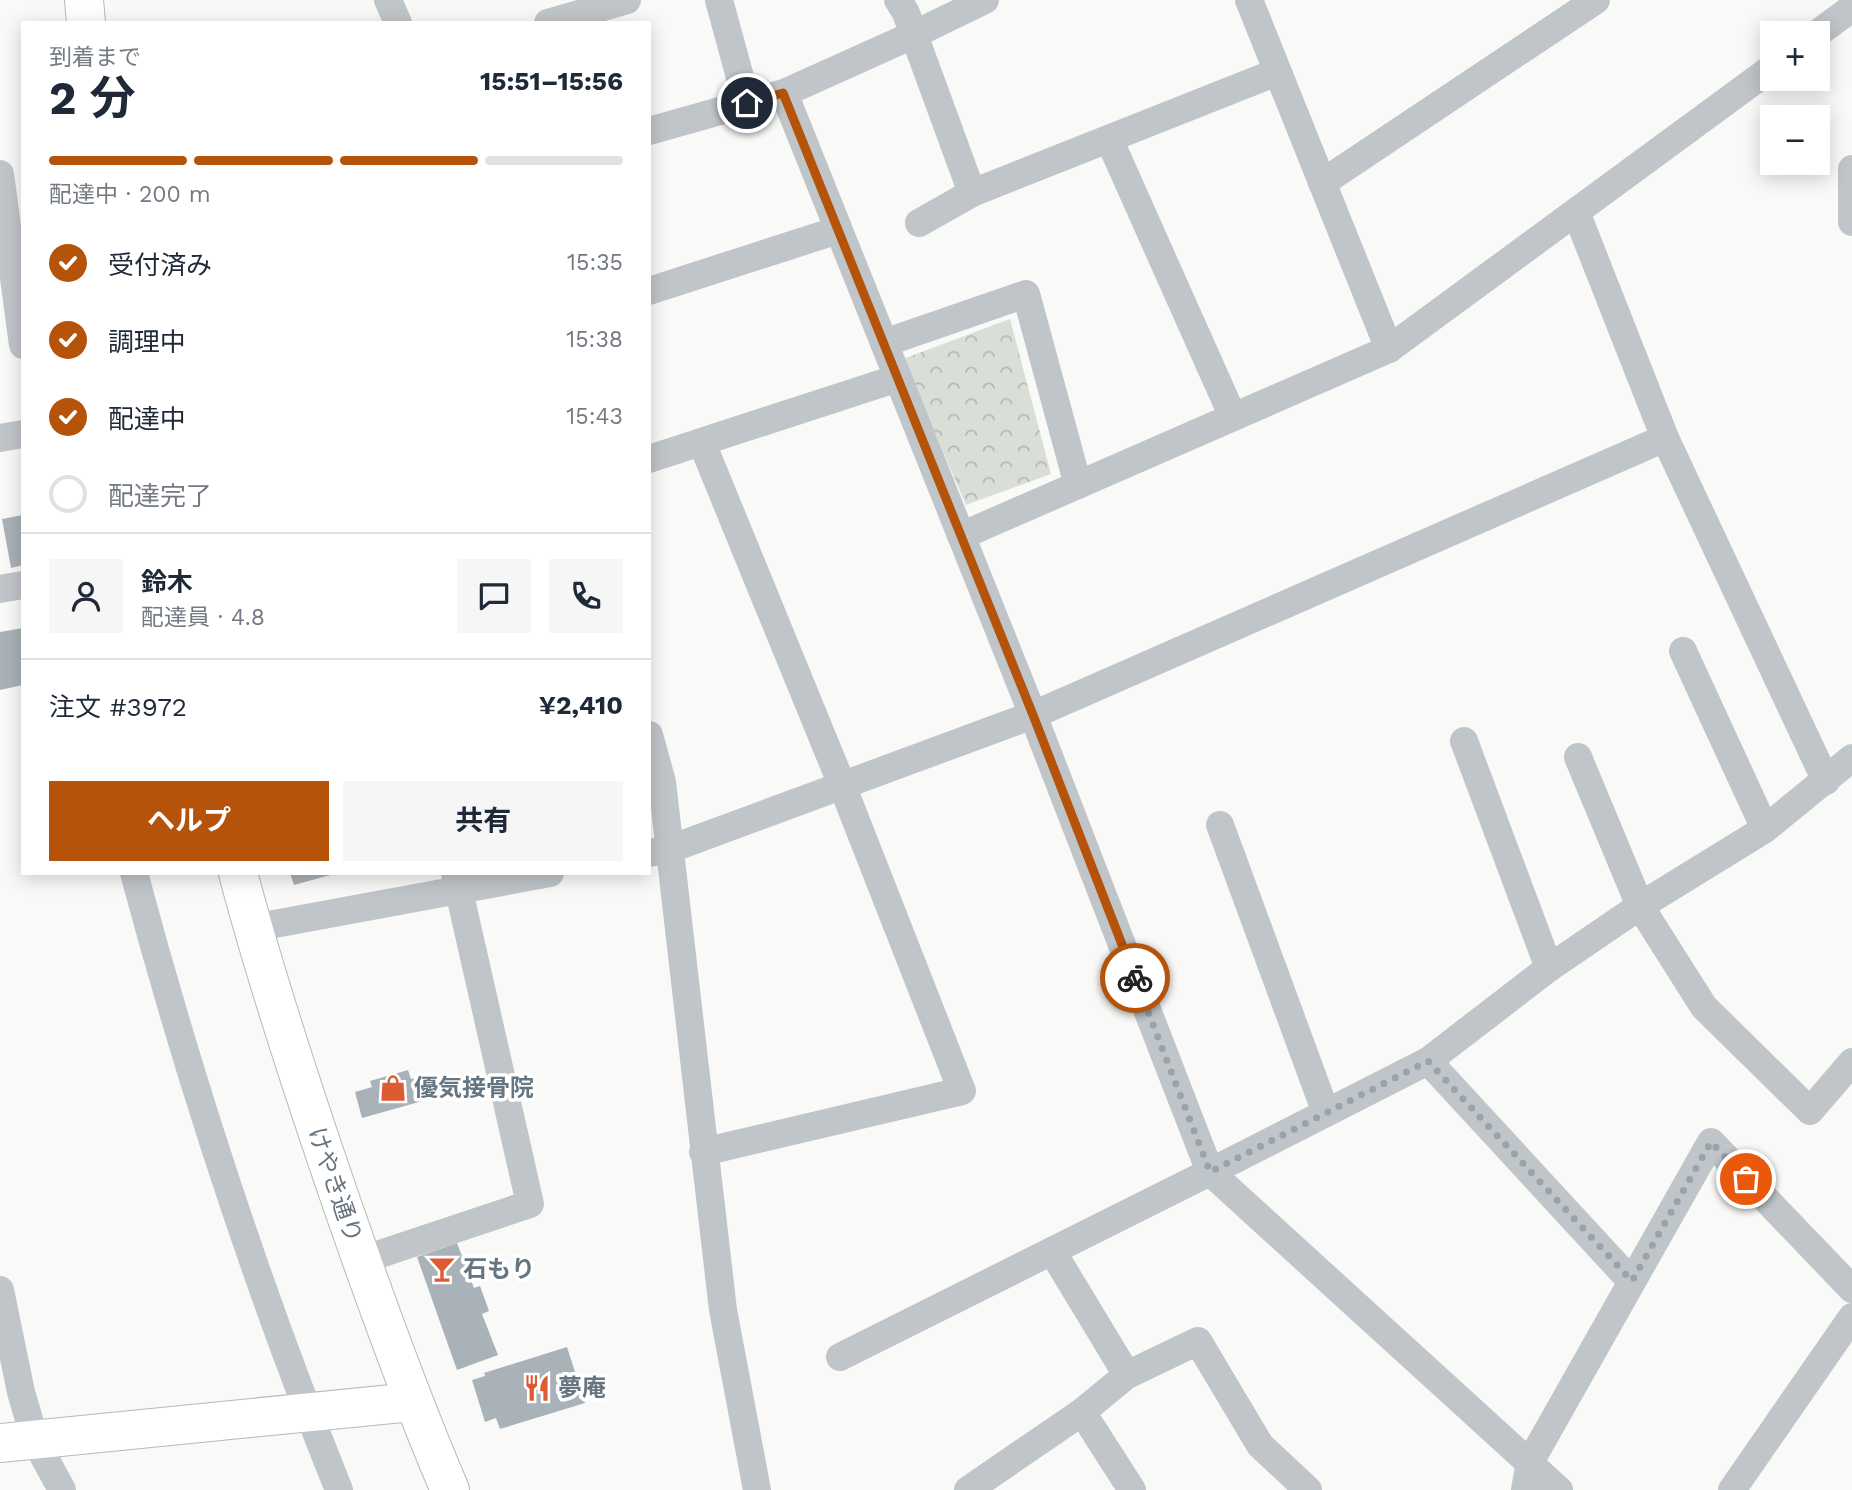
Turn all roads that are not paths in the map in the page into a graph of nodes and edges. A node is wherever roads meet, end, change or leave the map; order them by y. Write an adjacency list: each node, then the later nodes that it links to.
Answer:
1 (84, 0): 10 (street)
2 (388, 0): 11 (street)
3 (627, 0): 12 (street)
4 (719, 0): 18 (street)
5 (898, 0): 14 (street)
6 (985, 0): 14 (street)
7 (1250, 0): 15 (street)
8 (1596, 0): 23 (street)
9 (1852, 8): 13 (street)
10 (86, 21)
11 (397, 21)
12 (555, 21)
13 (1830, 24)
14 (913, 35): 17 (street); 24 (street)
15 (1277, 72): 20 (street); 23 (street)
16 (1760, 77): 25 (street)
17 (783, 93): 18 (street); 28 (street)
18 (747, 103): 19 (street)
19 (651, 130)
20 (1109, 139): 24 (street); 34 (street)
21 (1852, 169): 26 (street)
22 (0, 174): 30 (street)
23 (1322, 183): 32 (street)
24 (972, 193): 27 (street)
25 (1576, 212): 32 (street); 37 (street)
26 (1852, 222)
27 (919, 223)
28 (838, 230): 29 (street); 31 (street)
29 (651, 290)
30 (21, 330)
31 (884, 343): 33 (street); 40 (street)
32 (1389, 349): 34 (street)
33 (898, 378): 38 (street); 41 (street)
34 (1233, 417): 40 (street)
35 (21, 434): 36 (street)
36 (0, 438)
37 (1665, 438): 45 (street); 50 (street)
38 (702, 443): 39 (street); 51 (street)
39 (651, 458)
40 (1078, 485): 41 (street)
41 (961, 536): 45 (street)
42 (21, 585): 43 (street)
43 (0, 589)
44 (1683, 651): 53 (street)
45 (1033, 715): 51 (street); 66 (street)
46 (1464, 741): 61 (street)
47 (651, 742): 54 (street)
48 (1578, 757): 59 (street)
49 (1852, 758): 50 (street)
50 (1826, 781): 53 (street)
51 (842, 785): 54 (street); 65 (street)
52 (1220, 825): 64 (street)
53 (1765, 829): 59 (street)
54 (660, 851): 65 (street)
55 (135, 875): 77 (street)
56 (239, 875): 60 (street, けやき通り)
57 (529, 875): 58 (street)
58 (457, 882): 60 (street); 68 (street)
59 (1640, 906): 61 (street); 63 (street)
60 (253, 928): 68 (street, けやき通り)
61 (1549, 968): 62 (street)
62 (1428, 1061): 64 (street); 69 (street)
63 (1852, 1062)
64 (1326, 1113): 66 (street)
65 (704, 1152): 83 (street)
66 (1210, 1172): 67 (street); 79 (street)
67 (1052, 1251): 73 (street); 74 (street)
68 (362, 1260): 75 (street, けやき通り)
69 (1632, 1281): 70 (street); 79 (street)
70 (1852, 1289)
71 (0, 1290): 78 (street)
72 (1852, 1317): 89 (street)
73 (840, 1357)
74 (1127, 1375): 76 (street); 86 (street)
75 (412, 1402): 77 (street); 82 (street, けやき通り)
76 (1082, 1412): 84 (street); 85 (street)
77 (309, 1413): 78 (street); 81 (street)
78 (17, 1442): 80 (street)
79 (1530, 1462): 87 (street); 88 (street)
80 (62, 1490)
81 (339, 1490)
82 (450, 1490)
83 (757, 1490)
84 (968, 1490)
85 (1132, 1490)
86 (1308, 1490)
87 (1524, 1490)
88 (1559, 1490)
89 (1732, 1490)

